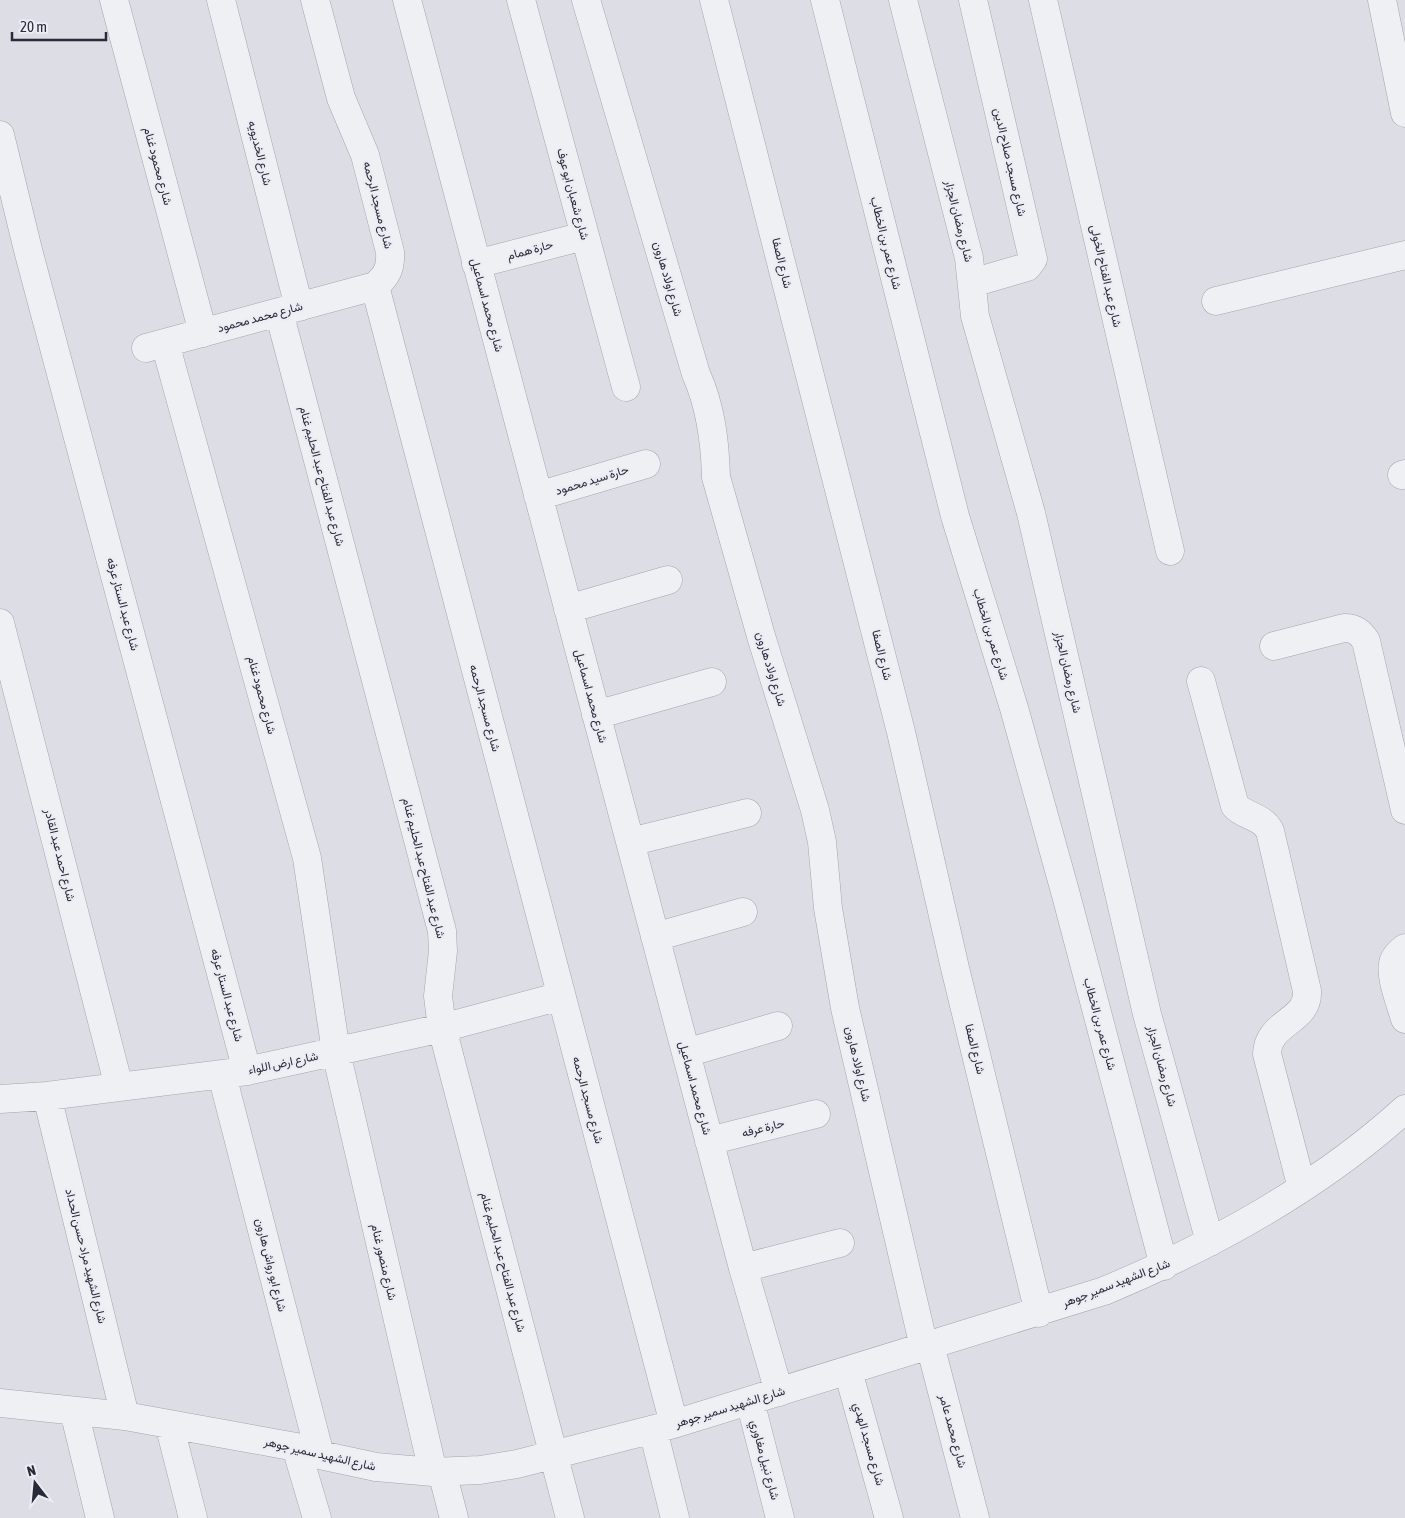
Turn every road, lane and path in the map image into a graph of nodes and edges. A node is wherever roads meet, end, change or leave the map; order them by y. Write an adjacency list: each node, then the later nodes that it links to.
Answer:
1 (114, 0): 22 (street, شارع محمود غنام)
2 (220, 0): 21 (street, شارع الخديويه)
3 (315, 0): 19 (street, شارع مسجد الرحمه)
4 (407, 0): 17 (street, شارع محمد اسماعيل)
5 (521, 0): 15 (street, شارع شعبان ابو عوف)
6 (586, 0): 60 (street, شارع اولاد هارون)
7 (714, 0): 59 (street, شارع الصفا)
8 (826, 0): 57 (street, شارع عمر بن الخطاب)
9 (903, 0): 18 (street, شارع رمضان الجزار)
10 (972, 0): 18 (street, شارع مسجد صلاح الدين)
11 (1043, 0): 27 (street, شارع عبد الفتاح الخولى)
12 (1382, 0): 13 (street)
13 (1405, 114)
14 (0, 136): 47 (street, شارع عبد الستار عرفه)
15 (584, 236): 17 (street, حارة همام); 24 (street, شارع شعبان ابو عوف)
16 (1405, 255): 20 (street)
17 (476, 264): 26 (street, شارع محمد اسماعيل)
18 (972, 283): 55 (street, شارع رمضان الجزار)
19 (375, 286): 21 (street, شارع محمد محمود); 41 (street, شارع مسجد الرحمه)
20 (1216, 301)
21 (289, 309): 22 (street, شارع محمد محمود); 44 (street, شارع عبد الفتاح عبد الحليم غنام)
22 (202, 332): 23 (street, شارع محمد محمود)
23 (156, 345): 45 (street, شارع محمود غنام)
24 (626, 387)
25 (646, 464): 26 (street, حارة سيد محمود)
26 (538, 496): 29 (street, شارع محمد اسماعيل)
27 (1170, 551)
28 (668, 580): 29 (street)
29 (568, 609): 34 (street, شارع محمد اسماعيل)
30 (0, 624): 48 (street, شارع احمد عبد القادر)
31 (1274, 646): 35 (street)
32 (1200, 681): 54 (street)
33 (712, 682): 34 (street)
34 (596, 715): 37 (street, شارع محمد اسماعيل)
35 (1405, 810)
36 (747, 813): 37 (street)
37 (630, 842): 39 (street, شارع محمد اسماعيل)
38 (743, 912): 39 (street)
39 (655, 938): 46 (street, شارع محمد اسماعيل)
40 (1405, 948): 42 (street)
41 (561, 996): 44 (street, شارع ارض اللواء); 68 (street, شارع مسجد الرحمه)
42 (1405, 1019)
43 (778, 1026): 46 (street)
44 (442, 1028): 45 (street, شارع ارض اللواء); 70 (street, شارع عبد الفتاح عبد الحليم غنام)
45 (336, 1052): 47 (street, شارع ارض اللواء); 71 (street, شارع منصور غنام)
46 (686, 1053): 53 (street, شارع محمد اسماعيل)
47 (235, 1073): 48 (street, شارع ارض اللواء); 69 (street, شارع ابو رواش هارون)
48 (119, 1087): 49 (street, شارع ارض اللواء)
49 (47, 1096): 50 (street, شارع ارض اللواء); 66 (street, شارع الشهيد مراد حسن الحداد)
50 (0, 1099)
51 (1405, 1109): 54 (street, شارع الشهيد سمير جوهر)
52 (816, 1114): 53 (street, حارة عرفه)
53 (709, 1141): 58 (street, شارع محمد اسماعيل)
54 (1302, 1188): 55 (street, شارع الشهيد سمير جوهر)
55 (1210, 1242): 57 (street, شارع الشهيد سمير جوهر)
56 (840, 1243): 58 (street)
57 (1164, 1266): 59 (street, شارع الشهيد سمير جوهر)
58 (743, 1268): 62 (street, شارع محمد اسماعيل)
59 (1039, 1313): 60 (street, شارع الشهيد سمير جوهر)
60 (927, 1346): 61 (street, شارع الشهيد سمير جوهر); 80 (street, شارع محمد عامر)
61 (848, 1370): 62 (street, شارع الشهيد سمير جوهر); 79 (street, شارع مسجد الهدي)
62 (779, 1392): 63 (street, شارع الشهيد سمير جوهر)
63 (750, 1401): 68 (street, شارع الشهيد سمير جوهر); 78 (street, شارع نبيل مغاوري)
64 (0, 1403): 65 (street, شارع الشهيد سمير جوهر)
65 (74, 1411): 66 (street, شارع الشهيد سمير جوهر); 72 (street)
66 (125, 1416): 67 (street, شارع الشهيد سمير جوهر)
67 (169, 1424): 69 (street, شارع الشهيد سمير جوهر); 73 (street)
68 (663, 1427): 70 (street, شارع الشهيد سمير جوهر); 77 (street, شارع مسجد الرحمه)
69 (308, 1451): 71 (street, شارع الشهيد سمير جوهر); 74 (street, شارع ابو رواش هارون)
70 (554, 1455): 71 (street, شارع الشهيد سمير جوهر); 76 (street, شارع عبد الفتاح عبد الحليم غنام)
71 (438, 1472): 75 (street, شارع منصور غنام)
72 (100, 1518)
73 (193, 1518)
74 (317, 1518)
75 (454, 1518)
76 (570, 1518)
77 (675, 1518)
78 (780, 1518)
79 (889, 1518)
80 (975, 1518)

